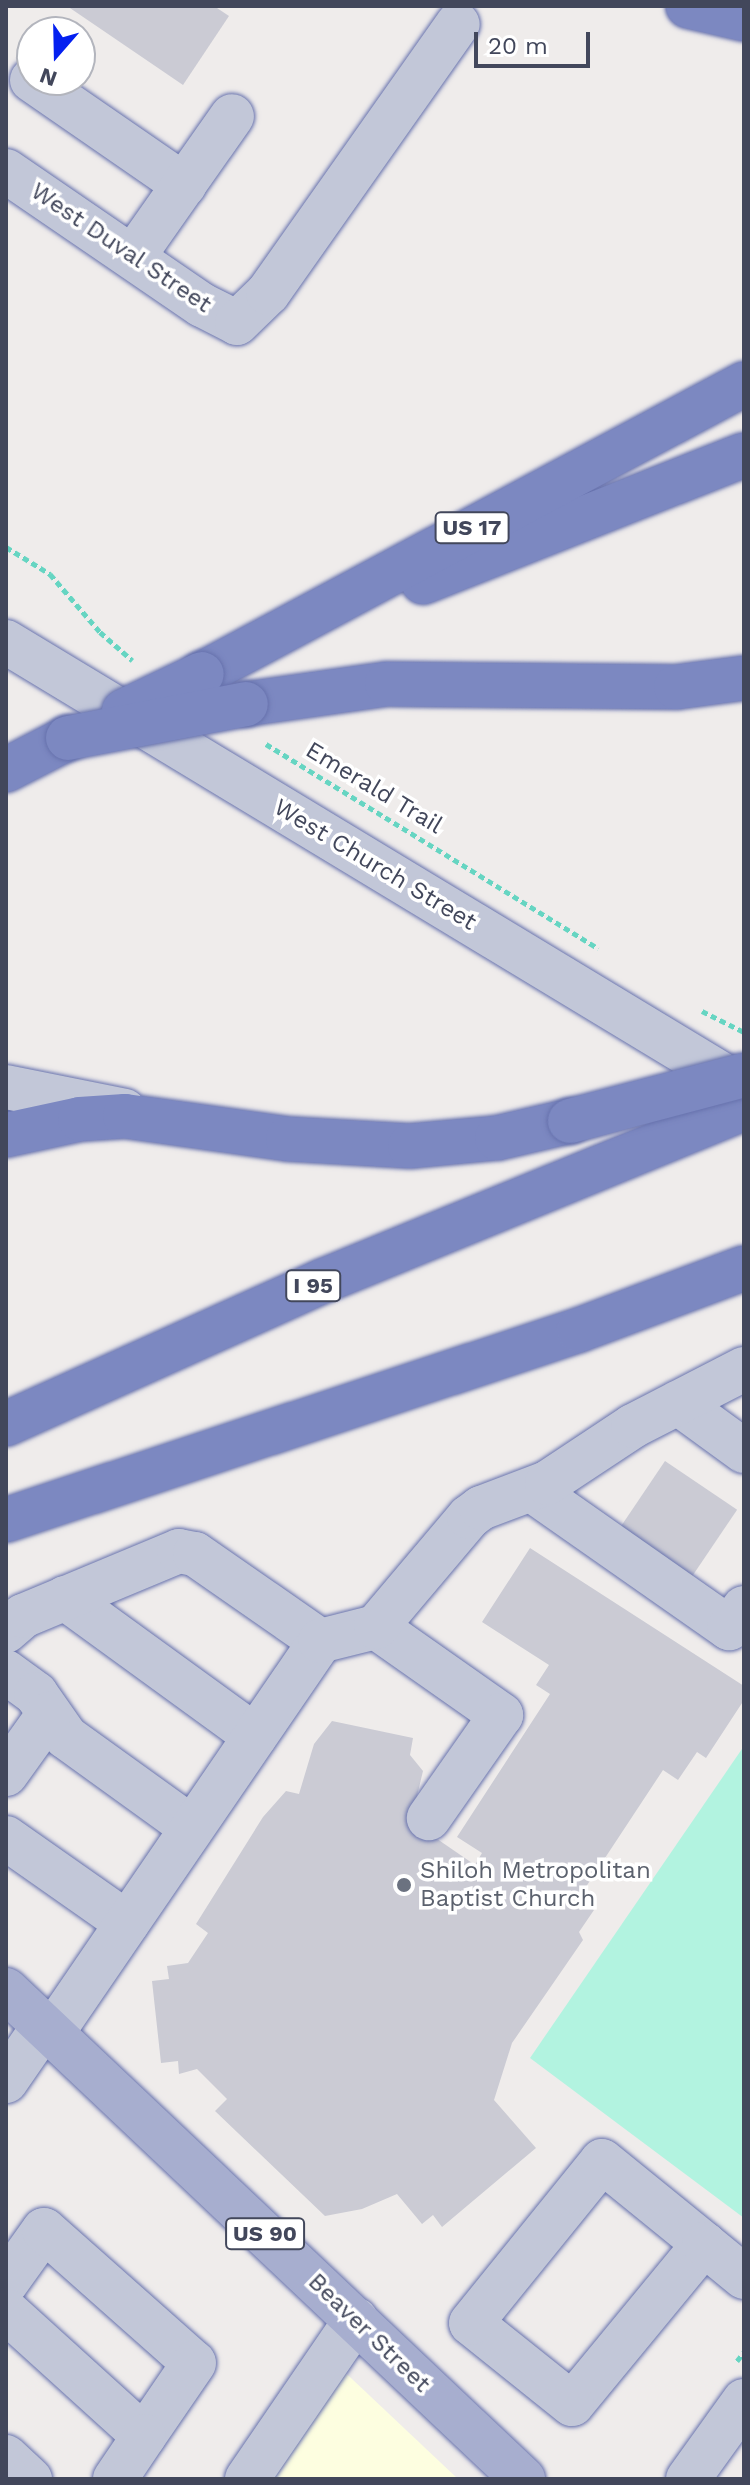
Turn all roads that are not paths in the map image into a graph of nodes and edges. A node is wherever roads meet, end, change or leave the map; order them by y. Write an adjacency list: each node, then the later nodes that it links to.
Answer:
1 (688, 6): 2 (highway)
2 (744, 19)
3 (458, 24): 8 (street, West Duval Street)
4 (55, 96): 7 (street)
5 (232, 116): 7 (street)
6 (6, 171): 8 (street, West Duval Street)
7 (184, 185): 8 (street)
8 (133, 257)
9 (744, 384): 12 (highway, US 17)
10 (744, 455): 12 (highway)
11 (6, 642): 18 (street, West Church Street)
12 (202, 674): 14 (highway, bridge)
13 (744, 678): 14 (highway, bridge)
14 (68, 738): 15 (highway)
15 (6, 770)
16 (744, 1075): 20 (highway, bridge)
17 (6, 1087): 20 (street)
18 (744, 1088)
19 (744, 1108): 25 (highway, I 95)
20 (175, 1120): 21 (highway)
21 (6, 1135)
22 (744, 1268): 28 (highway)
23 (744, 1369): 24 (street)
24 (678, 1403): 26 (street); 27 (street)
25 (6, 1424)
26 (744, 1451)
27 (532, 1490): 30 (street); 31 (street)
28 (6, 1520)
29 (65, 1598): 32 (street); 33 (street); 36 (street)
30 (744, 1608)
31 (376, 1627): 33 (street); 38 (street)
32 (6, 1631)
33 (320, 1641): 36 (street)
34 (6, 1672): 35 (street)
35 (49, 1714): 37 (street); 39 (street)
36 (255, 1736): 39 (street)
37 (6, 1774)
38 (429, 1818)
39 (192, 1828): 41 (street)
40 (6, 1838): 41 (street)
41 (127, 1923): 43 (street)
42 (6, 1990): 43 (main road, Beaver Street / US 90)
43 (48, 2029): 44 (street); 49 (main road, Beaver Street / US 90)
44 (6, 2081)
45 (704, 2244): 45 (street); 46 (street)
46 (744, 2277)
47 (6, 2283): 51 (street)
48 (6, 2311): 51 (street)
49 (356, 2320): 55 (street); 56 (main road, Beaver Street / US 90)
50 (737, 2426): 57 (street)
51 (144, 2436): 54 (street)
52 (6, 2457): 53 (street)
53 (30, 2479)
54 (115, 2479)
55 (247, 2479)
56 (523, 2479)
57 (688, 2479)

